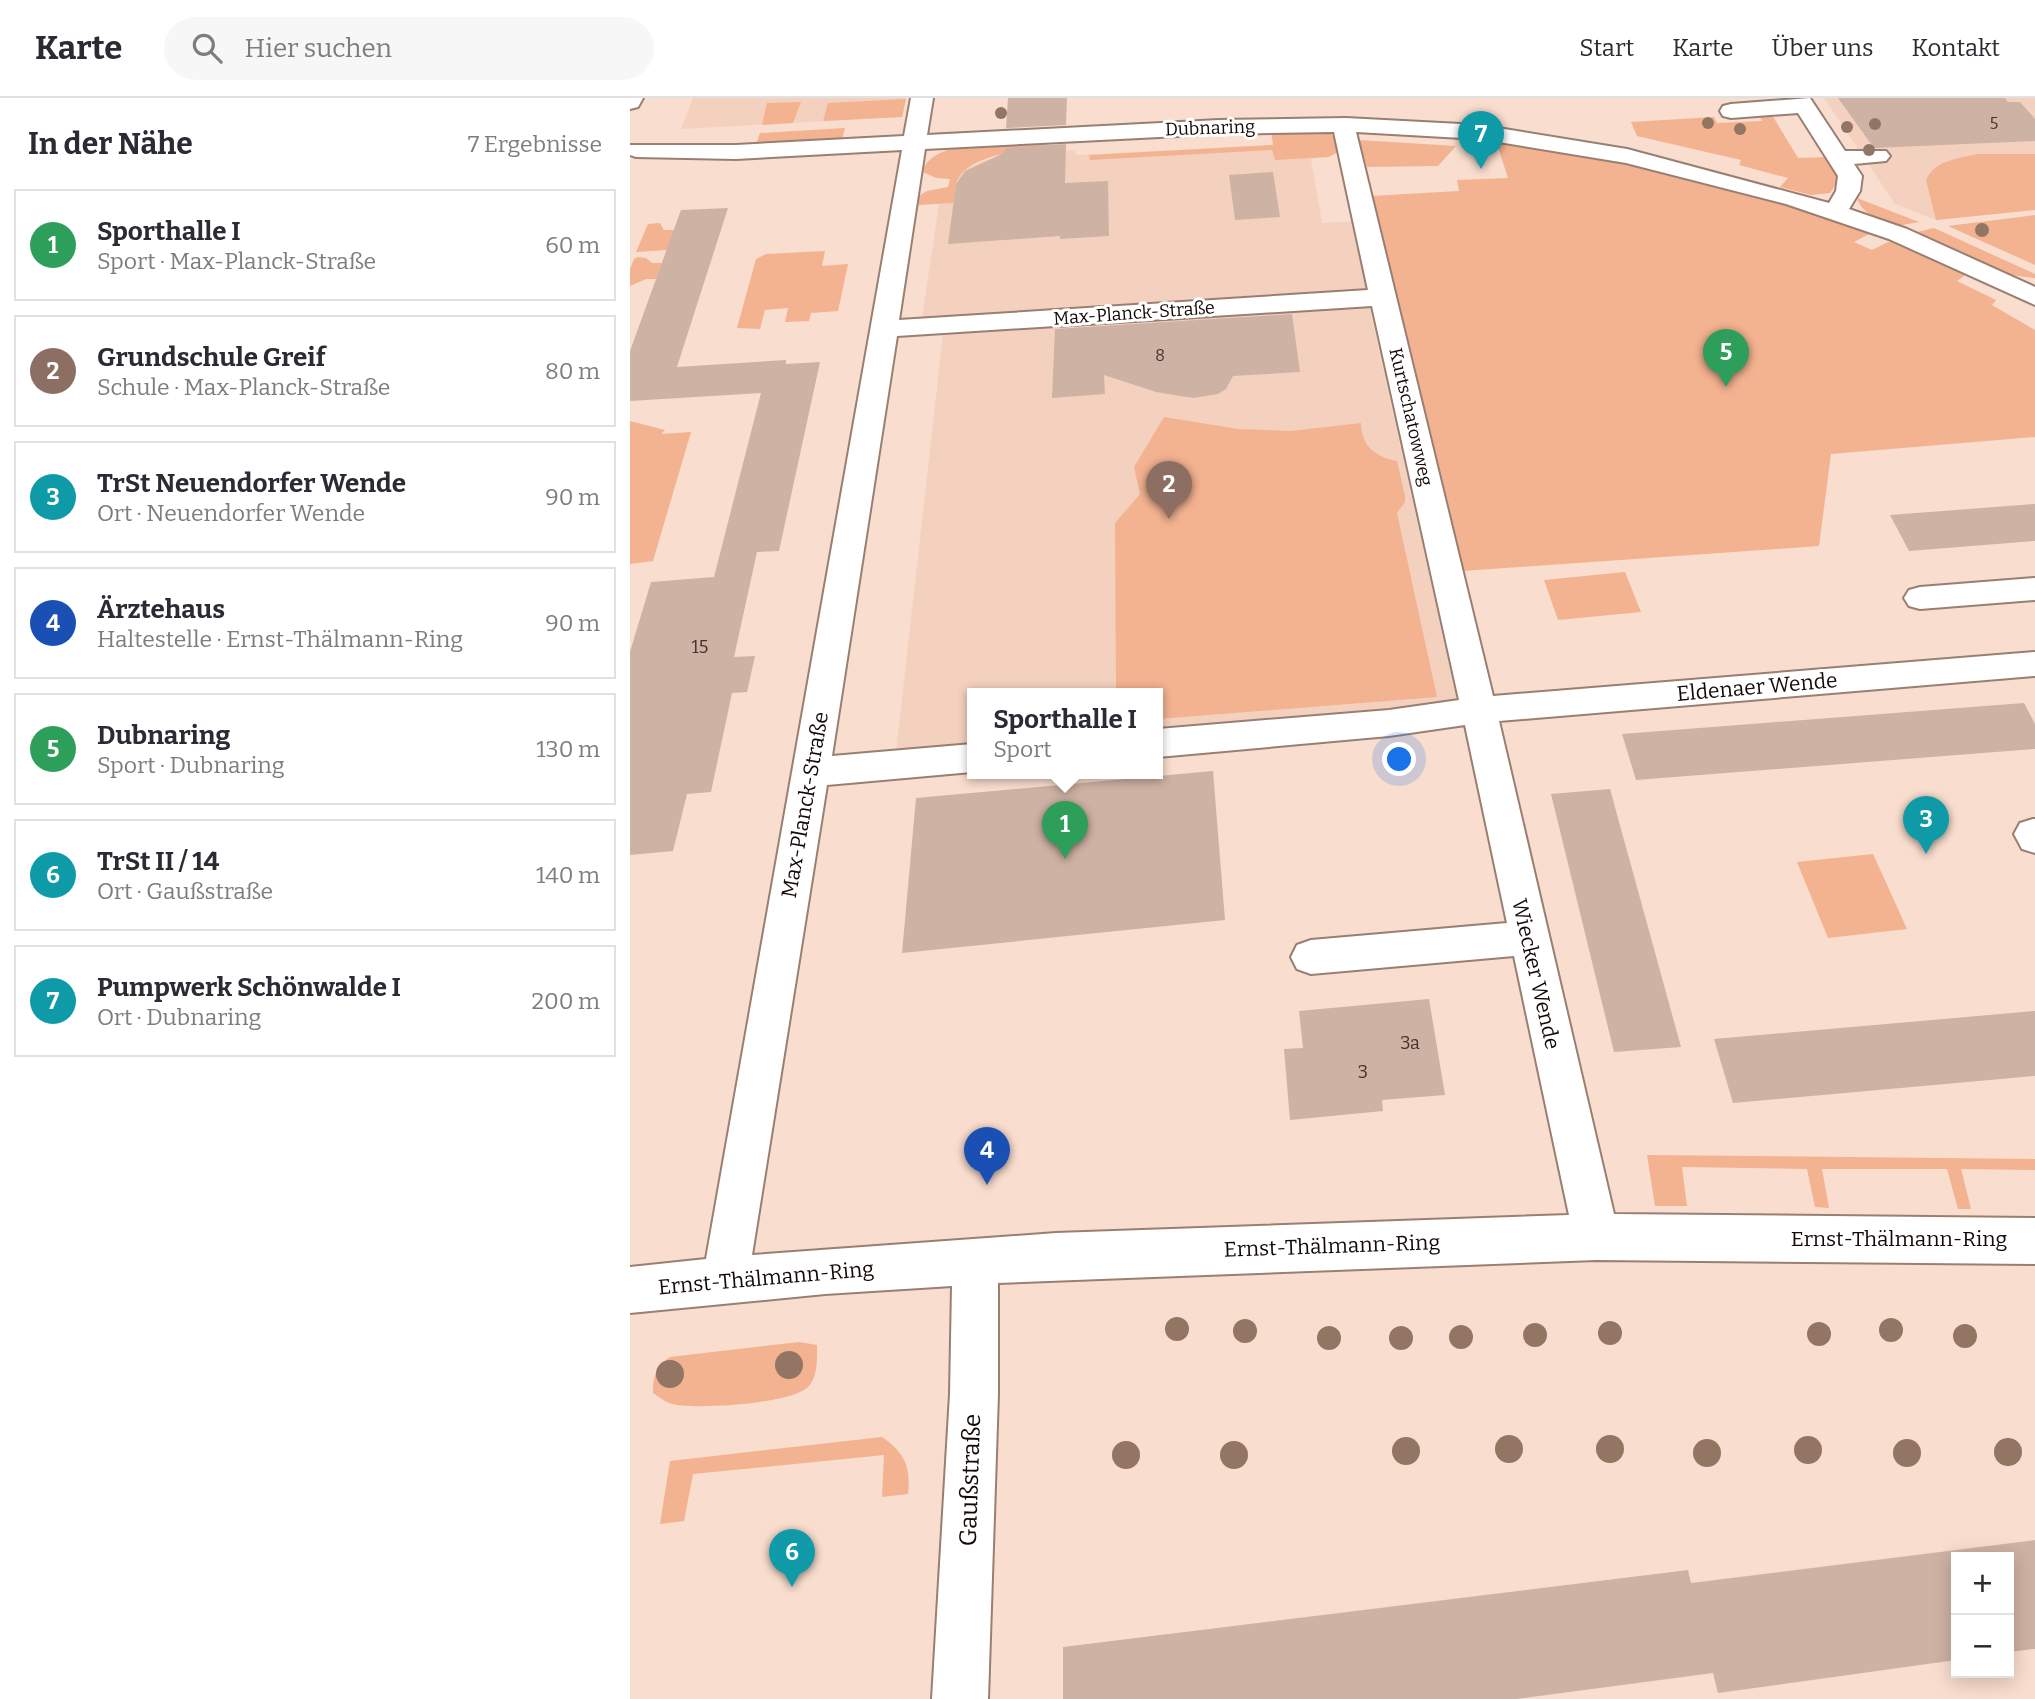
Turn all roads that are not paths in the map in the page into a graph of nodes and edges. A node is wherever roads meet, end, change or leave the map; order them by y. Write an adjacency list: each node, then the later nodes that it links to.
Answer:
1 (922, 98): 5 (street, Max-Planck-Straße)
2 (1802, 102): 3 (street); 8 (street)
3 (1731, 111)
4 (1346, 125): 5 (street, Dubnaring); 9 (street, Dubnaring); 10 (street, Kurtschatowweg)
5 (916, 141): 6 (street, Dubnaring); 12 (street, Max-Planck-Straße)
6 (631, 155)
7 (1878, 156): 8 (street)
8 (1840, 158): 9 (street)
9 (1835, 212): 11 (street, Dubnaring)
10 (1382, 297): 12 (street, Max-Planck-Straße); 16 (street, Kurtschatowweg)
11 (2035, 297)
12 (886, 329): 19 (street, Max-Planck-Straße)
13 (2035, 589): 14 (street)
14 (1920, 598)
15 (2035, 664): 16 (street, Eldenaer Wende)
16 (1479, 710): 17 (street, Eldenaer Wende); 20 (street, Wiecker Wende)
17 (1163, 743)
18 (967, 758): 19 (street)
19 (811, 772): 25 (street, Max-Planck-Straße)
20 (1528, 938): 21 (street); 22 (street, Wiecker Wende)
21 (1311, 957)
22 (1597, 1237): 23 (street, Ernst-Thälmann-Ring); 24 (street, Ernst-Thälmann-Ring)
23 (2035, 1241)
24 (975, 1260): 25 (street, Ernst-Thälmann-Ring); 27 (street, Gaußstraße)
25 (725, 1281): 26 (street, Ernst-Thälmann-Ring)
26 (630, 1290)
27 (960, 1699)

